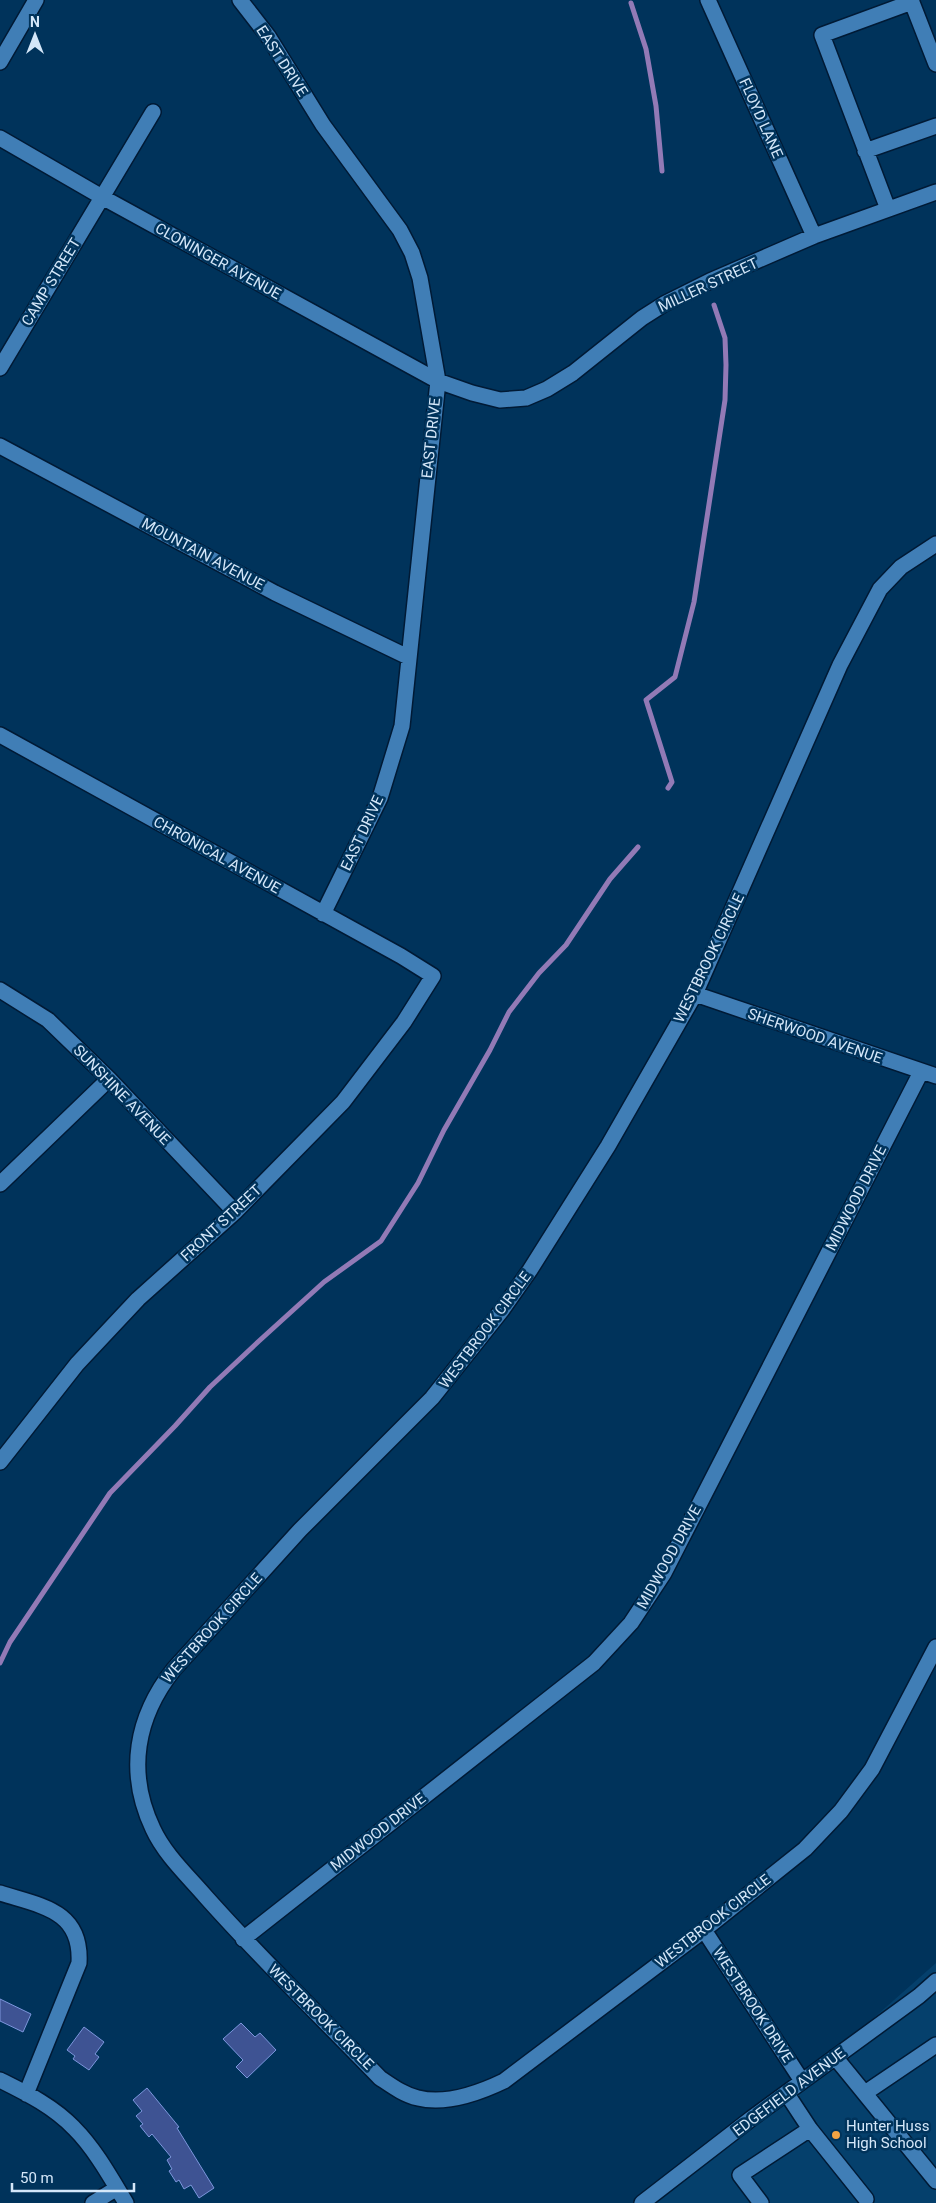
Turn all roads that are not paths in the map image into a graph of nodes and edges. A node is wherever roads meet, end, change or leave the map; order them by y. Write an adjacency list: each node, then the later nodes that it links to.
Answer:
1 (36, 0): 5 (street)
2 (240, 0): 16 (street, EAST DRIVE)
3 (708, 0): 14 (street, FLOYD LANE)
4 (911, 1): 6 (street); 10 (street)
5 (0, 62)
6 (936, 64)
7 (153, 112): 12 (street, CAMP STREET)
8 (936, 126): 10 (street)
9 (0, 138): 12 (street, CLONINGER AVENUE)
10 (865, 151): 13 (street)
11 (936, 192): 13 (street, MILLER STREET)
12 (102, 197): 15 (street, CAMP STREET); 16 (street, CLONINGER AVENUE)
13 (888, 209): 14 (street, MILLER STREET)
14 (814, 236): 16 (street, MILLER STREET)
15 (0, 368)
16 (438, 381): 19 (street, EAST DRIVE)
17 (0, 446): 19 (street, MOUNTAIN AVENUE)
18 (936, 544): 24 (street, WESTBROOK CIRCLE)
19 (408, 656): 21 (street, EAST DRIVE)
20 (0, 735): 21 (street, CHRONICAL AVENUE)
21 (323, 914): 22 (street, CHRONICAL AVENUE)
22 (433, 976): 28 (street, FRONT STREET)
23 (0, 990): 26 (street, SUNSHINE AVENUE)
24 (695, 994): 25 (street, SHERWOOD AVENUE); 33 (street, WESTBROOK CIRCLE)
25 (929, 1074): 33 (street, MIDWOOD DRIVE)
26 (109, 1079): 27 (street); 28 (street, SUNSHINE AVENUE)
27 (0, 1184)
28 (235, 1212): 29 (street, FRONT STREET)
29 (0, 1462)
30 (936, 1648): 32 (street, WESTBROOK CIRCLE)
31 (0, 1893): 40 (street)
32 (704, 1930): 33 (street, WESTBROOK CIRCLE); 38 (street, WESTBROOK DRIVE)
33 (243, 1938)
34 (936, 1981): 36 (street, EDGEFIELD AVENUE)
35 (936, 2045): 39 (street)
36 (836, 2057): 38 (street, EDGEFIELD AVENUE); 39 (street)
37 (0, 2080): 40 (street)
38 (802, 2081): 41 (street, EDGEFIELD AVENUE)
39 (865, 2093): 43 (street)
40 (26, 2094): 44 (street)
41 (787, 2094): 42 (street); 45 (street, EDGEFIELD AVENUE)
42 (810, 2129): 46 (street); 49 (street)
43 (936, 2181)
44 (117, 2188): 47 (street); 48 (street)
45 (646, 2202)
46 (866, 2202)
47 (94, 2203)
48 (126, 2203)
49 (761, 2203)

